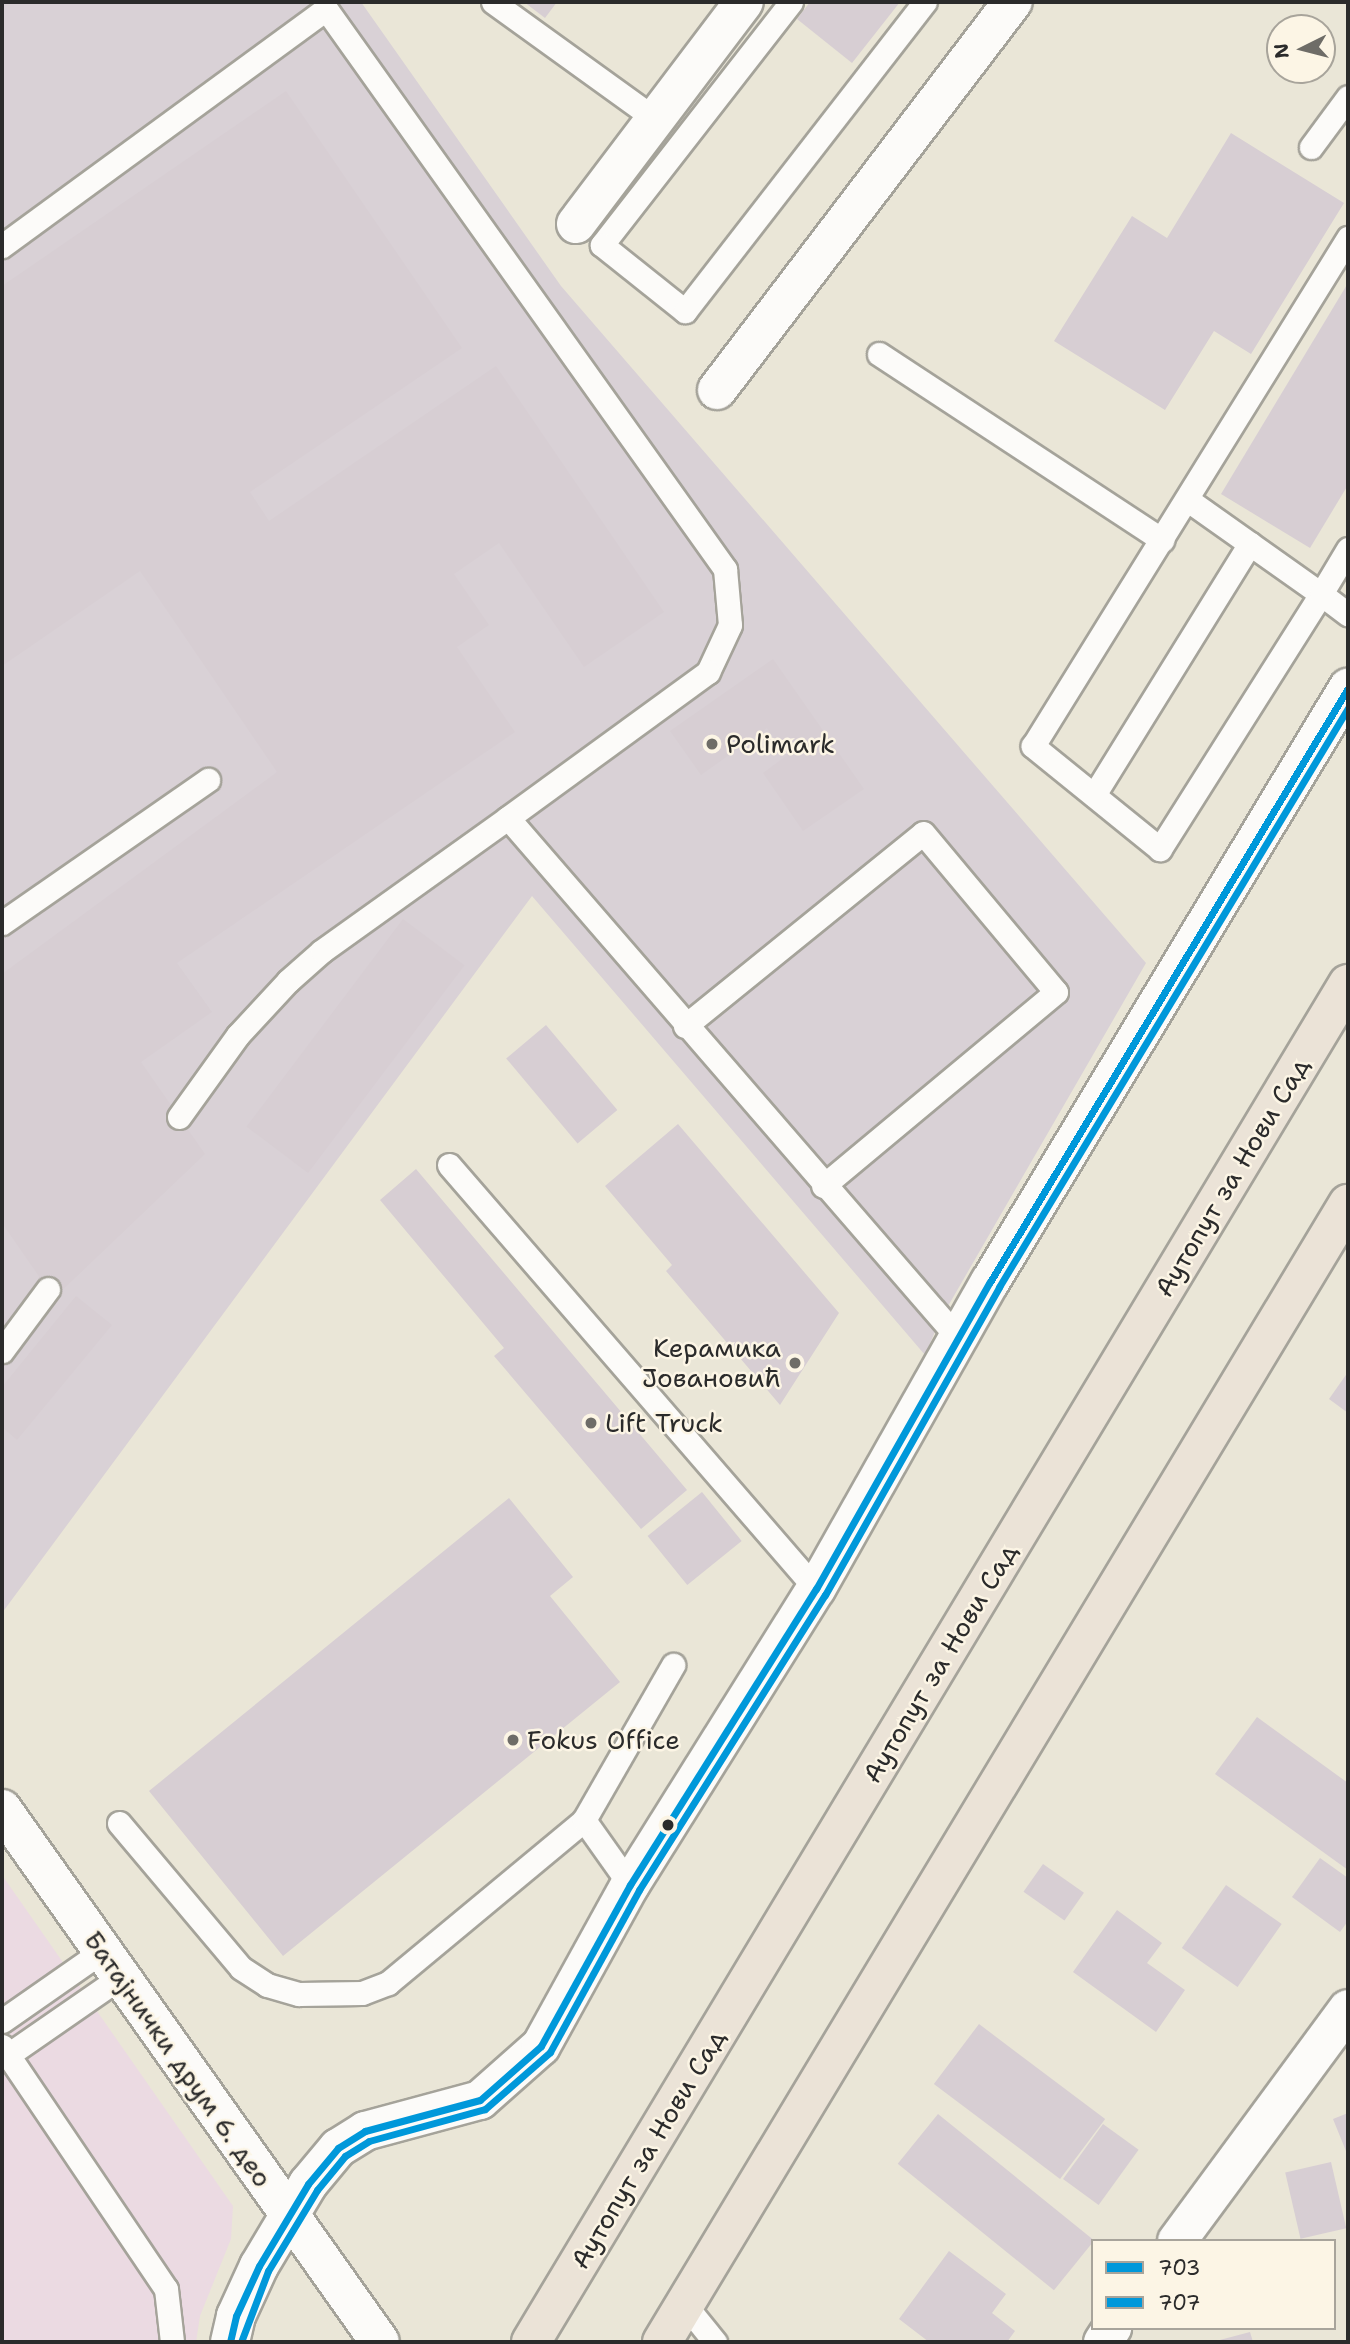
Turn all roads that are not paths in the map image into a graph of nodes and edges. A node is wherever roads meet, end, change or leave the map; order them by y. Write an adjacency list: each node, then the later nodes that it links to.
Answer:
1 (493, 2): 8 (lane)
2 (744, 2): 8 (street)
3 (791, 2): 4 (lane)
4 (925, 2)
5 (1013, 2): 14 (street)
6 (323, 6): 12 (lane); 24 (lane)
7 (1348, 97): 9 (lane)
8 (655, 119): 10 (street)
9 (1311, 146)
10 (576, 224)
11 (1348, 238): 15 (lane)
12 (2, 246)
13 (879, 354): 16 (lane)
14 (717, 390)
15 (1188, 500): 16 (lane); 17 (lane)
16 (1162, 540): 23 (lane)
17 (1250, 543): 19 (lane); 23 (lane)
18 (1348, 549): 19 (lane)
19 (1321, 594): 20 (lane); 23 (lane)
20 (1348, 614)
21 (1348, 688): 33 (street)
22 (208, 780): 25 (lane)
23 (1094, 795)
24 (508, 818): 27 (lane); 28 (lane)
25 (2, 923)
26 (1348, 984): 51 (main road, Аутопут за Нови Сад)
27 (685, 1026): 30 (lane); 30 (lane)
28 (179, 1116)
29 (449, 1165): 35 (lane)
30 (823, 1186): 33 (lane)
31 (1348, 1204): 47 (main road)
32 (48, 1289): 34 (lane)
33 (959, 1339): 35 (street)
34 (2, 1351)
35 (816, 1589): 40 (street)
36 (673, 1665): 38 (lane)
37 (2, 1809): 41 (street, Батајнички друм 6. део)
38 (584, 1820): 39 (lane); 40 (lane)
39 (119, 1823)
40 (630, 1885): 45 (street)
41 (110, 1965): 43 (lane); 44 (lane); 45 (street, Батајнички друм 6. део)
42 (1348, 2008): 46 (street)
43 (2, 2021)
44 (5, 2050): 48 (lane)
45 (288, 2214): 49 (street); 50 (street, Батајнички друм 6. део)
46 (1178, 2239)
47 (685, 2305): 52 (main road); 53 (lane)
48 (172, 2342)
49 (230, 2342)
50 (380, 2342)
51 (531, 2342)
52 (662, 2342)
53 (715, 2342)

